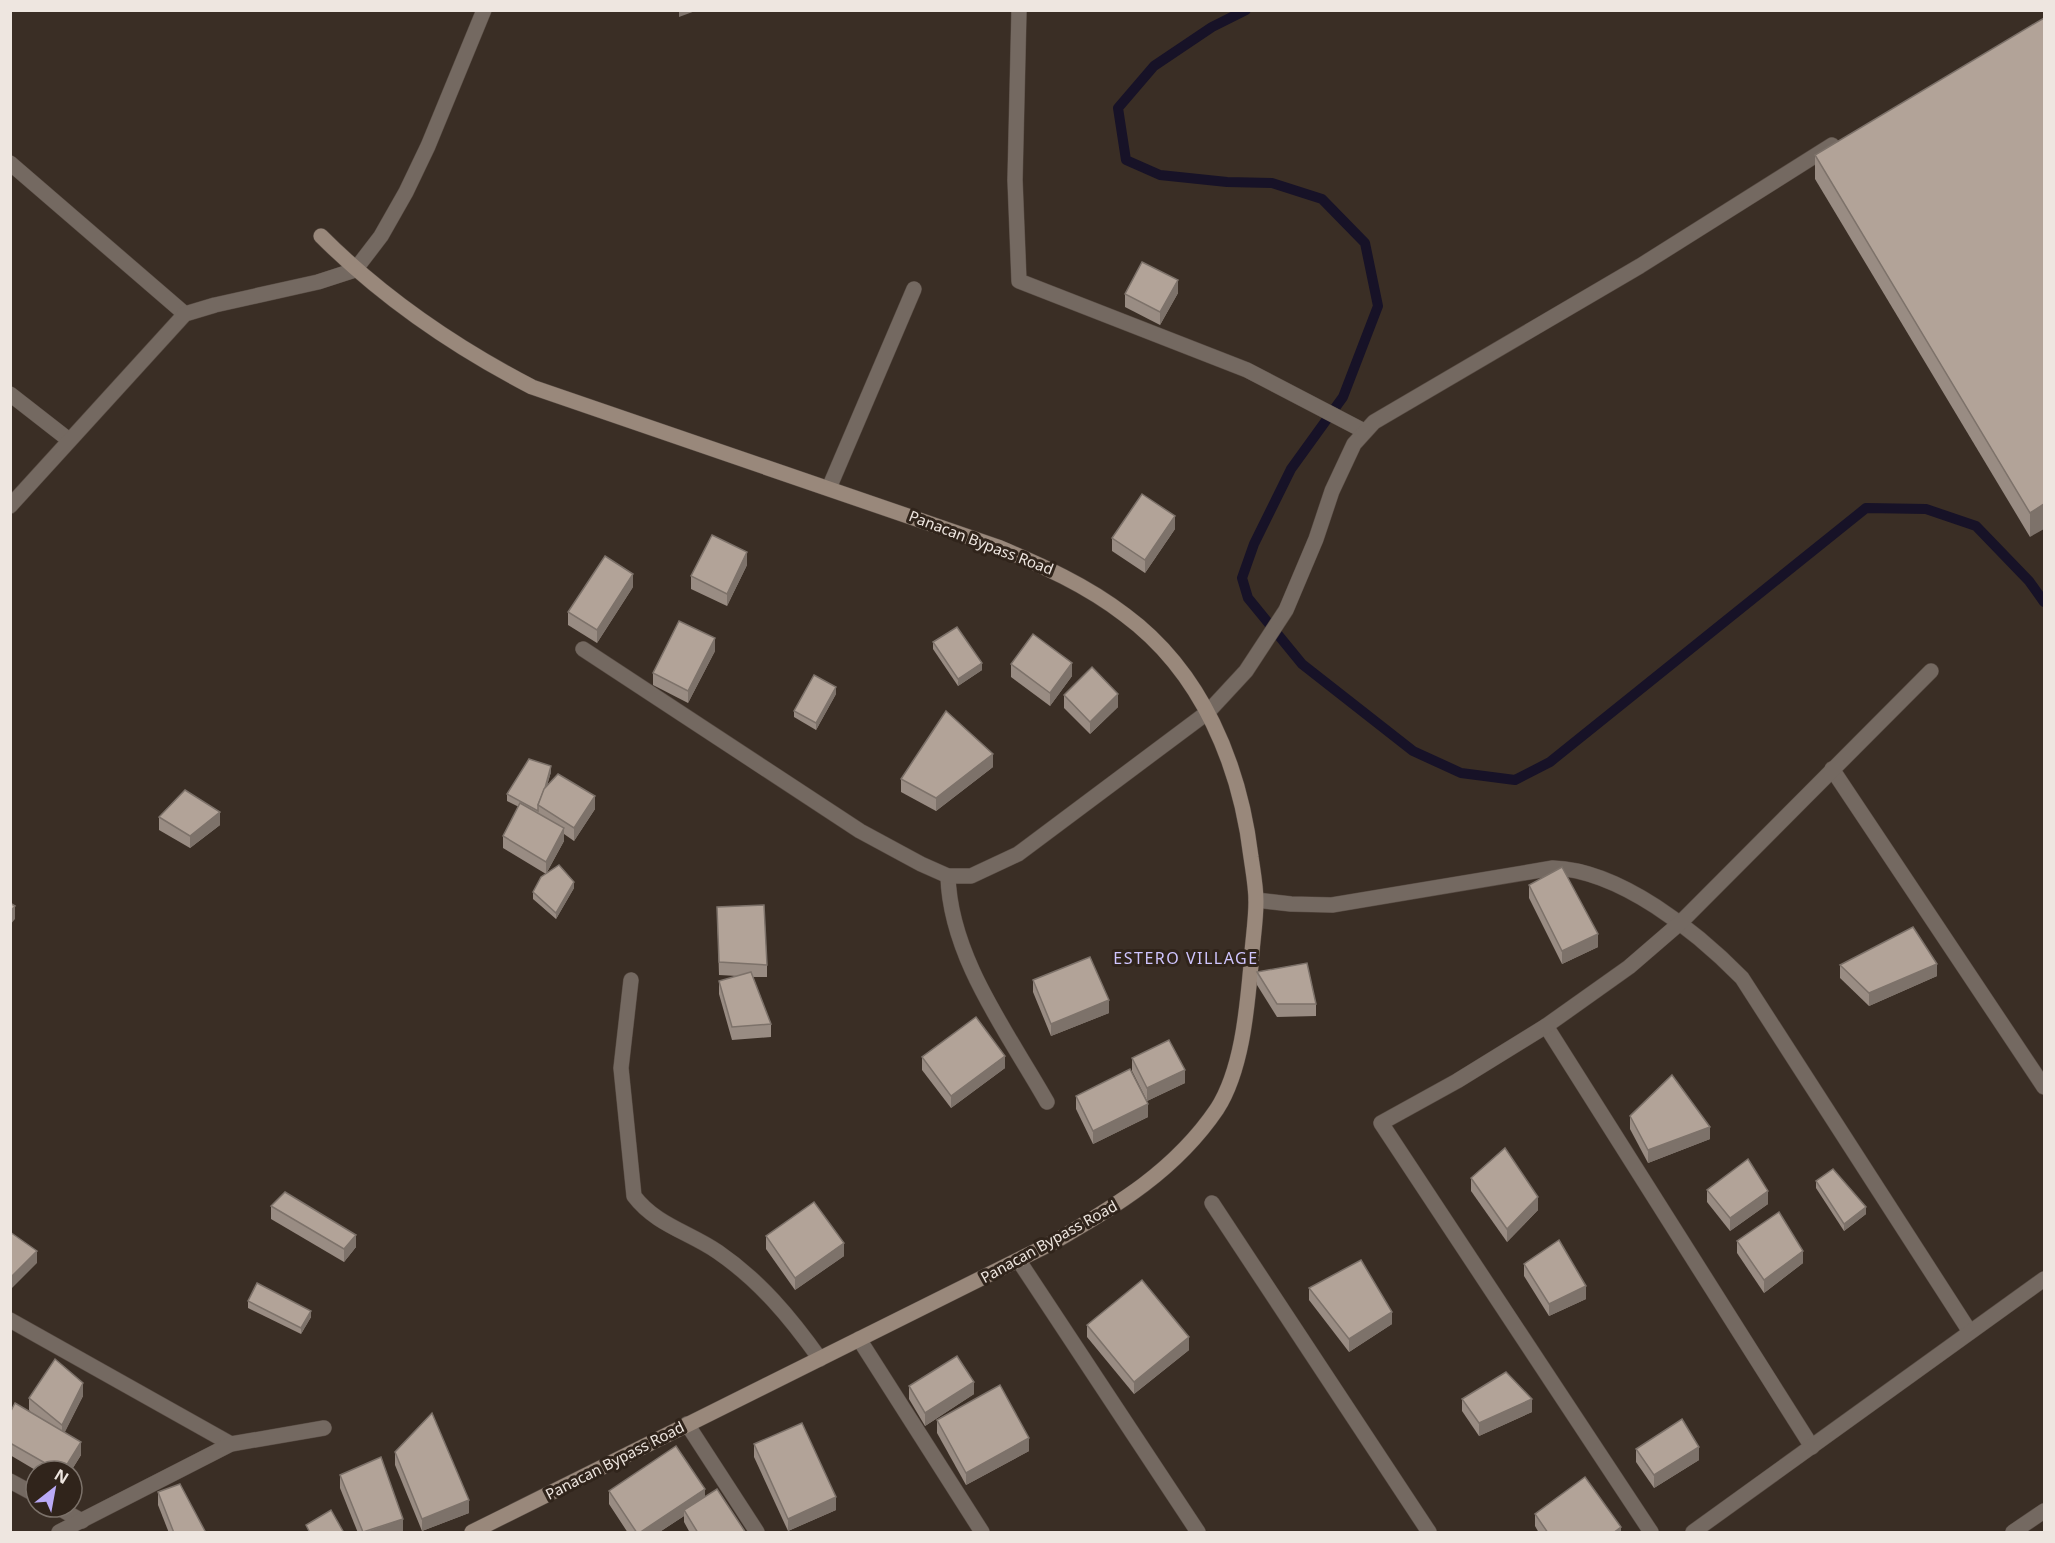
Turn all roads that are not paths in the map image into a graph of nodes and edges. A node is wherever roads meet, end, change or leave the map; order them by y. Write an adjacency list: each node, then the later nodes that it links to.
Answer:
1 (484, 10): 6 (street)
2 (1019, 10): 10 (street)
3 (1845, 138): 10 (street)
4 (10, 163): 8 (street)
5 (321, 236): 6 (main road, Panacan Bypass Road)
6 (355, 270): 8 (street); 12 (main road, Panacan Bypass Road)
7 (914, 289): 12 (street)
8 (185, 314): 11 (street)
9 (10, 394): 11 (street)
10 (1357, 428): 16 (street)
11 (69, 440): 13 (street)
12 (829, 488): 16 (main road, Panacan Bypass Road)
13 (10, 506)
14 (583, 648): 18 (street)
15 (1931, 672): 17 (street)
16 (1208, 712): 18 (street); 19 (main road, Panacan Bypass Road)
17 (1832, 769): 20 (street); 23 (street)
18 (948, 876): 24 (street)
19 (1256, 900): 20 (street); 26 (main road, Panacan Bypass Road)
20 (1680, 923): 22 (street); 29 (street)
21 (631, 980): 31 (street)
22 (1546, 1026): 35 (street); 47 (street)
23 (2044, 1087)
24 (1047, 1102)
25 (1212, 1203): 46 (street)
26 (1018, 1261): 30 (main road, Panacan Bypass Road); 45 (street)
27 (2044, 1279): 29 (street)
28 (10, 1320): 34 (street)
29 (1970, 1332): 35 (street)
30 (859, 1339): 31 (main road, Panacan Bypass Road); 44 (street)
31 (820, 1359): 32 (main road, Panacan Bypass Road)
32 (687, 1424): 42 (main road, Panacan Bypass Road); 43 (street)
33 (324, 1428): 34 (street)
34 (231, 1444): 40 (street)
35 (1812, 1447): 48 (street)
36 (10, 1481): 37 (street)
37 (24, 1489)
38 (2044, 1511): 49 (street)
39 (78, 1519): 40 (street)
40 (82, 1521): 41 (street)
41 (59, 1533)
42 (472, 1533)
43 (757, 1533)
44 (982, 1533)
45 (1198, 1533)
46 (1429, 1533)
47 (1651, 1533)
48 (1693, 1533)
49 (2013, 1533)

